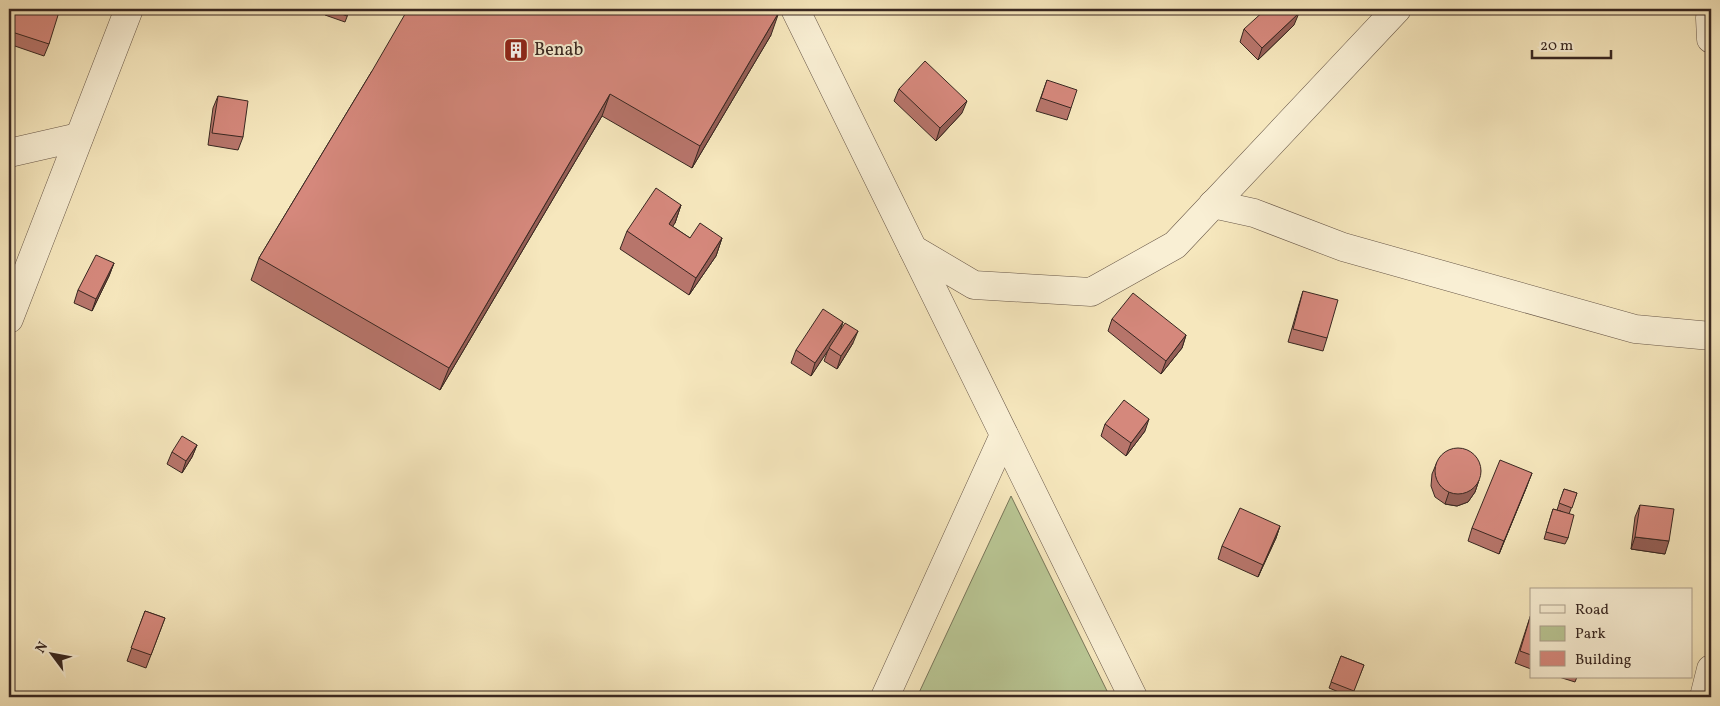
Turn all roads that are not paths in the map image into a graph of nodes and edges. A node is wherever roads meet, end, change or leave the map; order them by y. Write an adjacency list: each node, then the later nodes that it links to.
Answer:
1 (129, 9): 6 (street)
2 (795, 9): 9 (street)
3 (1397, 9): 8 (street)
4 (1711, 9): 5 (street)
5 (1711, 40)
6 (79, 137): 7 (street); 10 (street)
7 (9, 153)
8 (1213, 204): 9 (street); 11 (street)
9 (913, 249): 12 (street)
10 (9, 319)
11 (1711, 336)
12 (1004, 435): 14 (street); 15 (street)
13 (1711, 669): 16 (street)
14 (885, 697)
15 (1133, 697)
16 (1704, 697)

